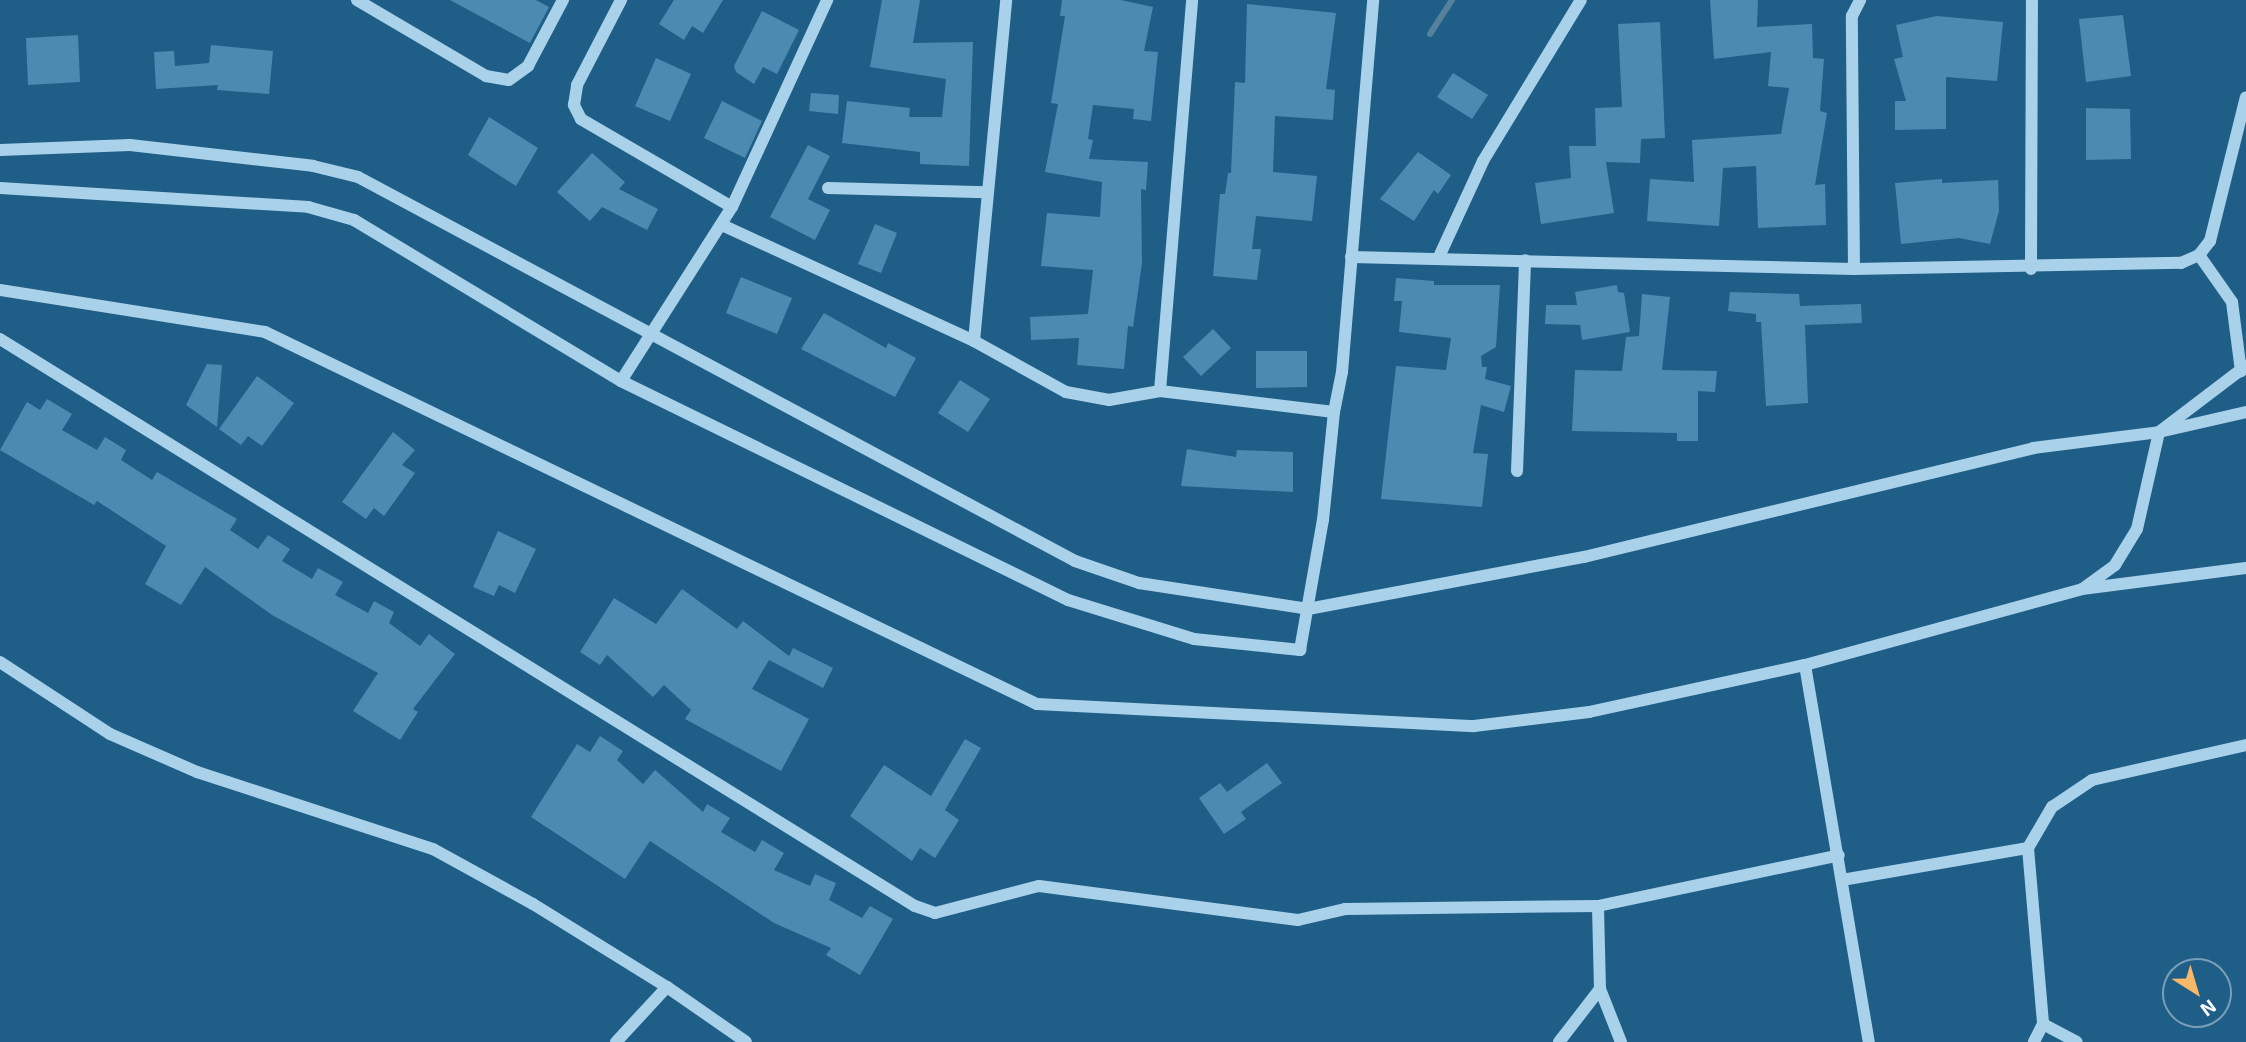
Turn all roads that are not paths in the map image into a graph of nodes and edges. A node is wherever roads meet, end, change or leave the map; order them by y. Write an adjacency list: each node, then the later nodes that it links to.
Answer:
1 (357, 0): 2 (street)
2 (564, 0)
3 (621, 0): 17 (street)
4 (814, 0): 11 (street)
5 (1006, 0): 16 (street)
6 (1192, 0): 31 (street)
7 (1373, 0): 20 (street)
8 (1581, 0): 21 (street)
9 (1860, 0): 23 (street)
10 (2032, 0): 24 (street)
11 (827, 3): 17 (street)
12 (2246, 97): 19 (street)
13 (0, 149): 26 (street)
14 (0, 188): 30 (street)
15 (828, 188): 16 (street)
16 (986, 192): 28 (street)
17 (732, 207): 18 (street)
18 (722, 225): 26 (street); 28 (street)
19 (2199, 255): 24 (street); 29 (street)
20 (1351, 257): 21 (street); 32 (street)
21 (1438, 259): 22 (street)
22 (1525, 260): 23 (street); 35 (street)
23 (1854, 268): 24 (street)
24 (2031, 269)
25 (0, 290): 40 (street)
26 (649, 334): 30 (street); 38 (street)
27 (0, 339): 45 (street)
28 (974, 341): 31 (street)
29 (2243, 369): 34 (street)
30 (621, 381): 38 (street)
31 (1160, 391): 32 (street)
32 (1334, 412): 38 (street)
33 (2246, 412): 34 (street)
34 (2159, 432): 37 (street); 38 (street)
35 (1517, 471)
36 (2246, 568): 37 (street)
37 (2082, 589): 40 (street)
38 (1308, 609)
39 (0, 662): 46 (street)
40 (1805, 665): 43 (street)
41 (2246, 745): 42 (street)
42 (2028, 848): 44 (street); 48 (street)
43 (1839, 855): 44 (street); 45 (street)
44 (1842, 880): 53 (street)
45 (1598, 906): 47 (street)
46 (667, 987): 49 (street); 50 (street)
47 (1600, 989): 51 (street); 52 (street)
48 (2043, 1024): 54 (street); 55 (street)
49 (616, 1042)
50 (746, 1042)
51 (1559, 1042)
52 (1621, 1042)
53 (1869, 1042)
54 (2034, 1042)
55 (2077, 1042)

